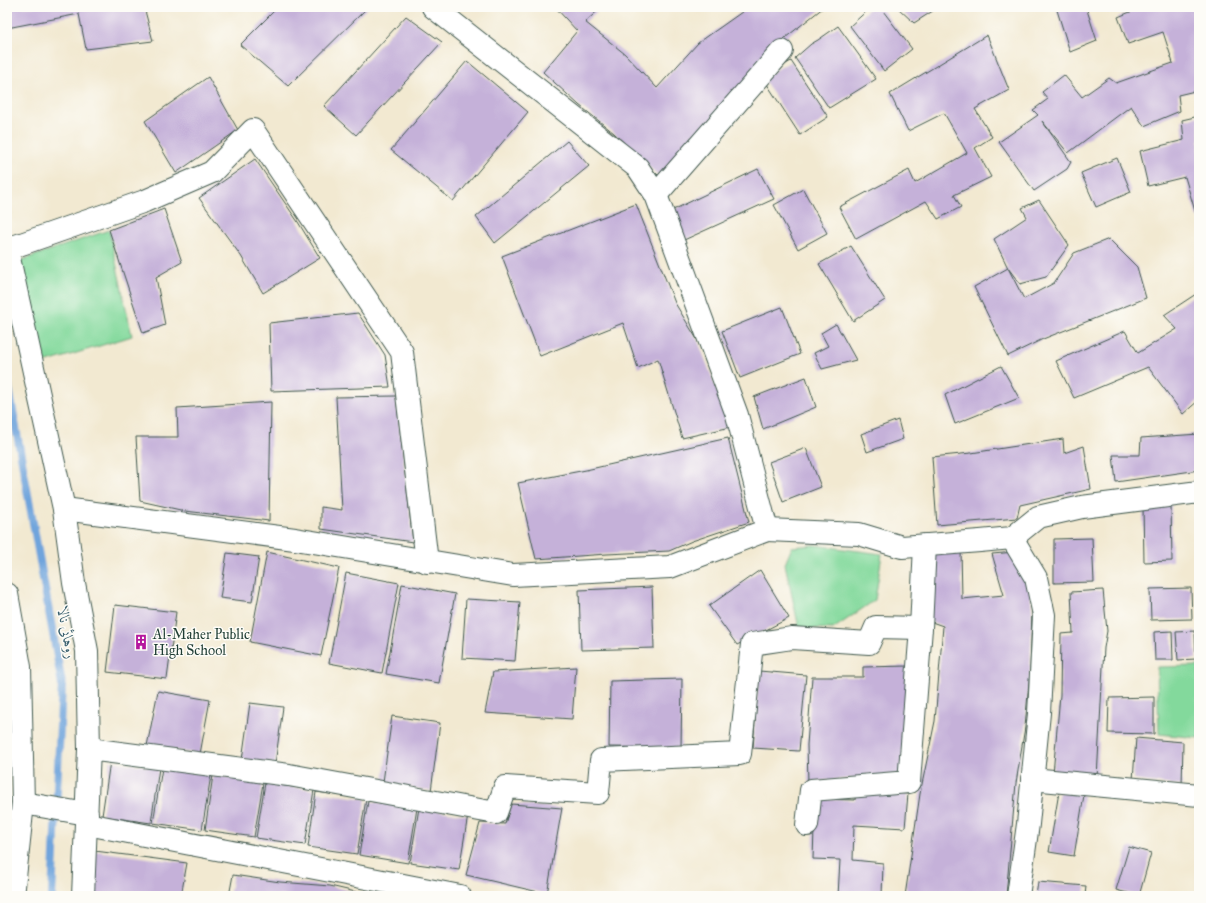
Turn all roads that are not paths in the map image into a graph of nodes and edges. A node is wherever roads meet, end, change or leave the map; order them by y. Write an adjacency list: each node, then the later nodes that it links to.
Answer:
1 (439, 9): 3 (street)
2 (782, 50): 3 (street)
3 (656, 195): 7 (street)
4 (7, 248): 6 (street); 10 (street)
5 (1199, 492): 8 (street)
6 (64, 509): 10 (street); 13 (street)
7 (767, 530): 9 (street); 10 (street)
8 (1012, 538): 9 (street); 14 (street)
9 (925, 545): 12 (street)
10 (427, 562)
11 (7, 594): 16 (street)
12 (921, 628): 13 (street); 18 (street)
13 (89, 750): 17 (street)
14 (1032, 779): 15 (street); 22 (street)
15 (1199, 795)
16 (31, 805): 17 (street); 19 (street)
17 (82, 816): 20 (street); 21 (street)
18 (807, 825)
19 (13, 896)
20 (83, 896)
21 (460, 896)
22 (1018, 896)

